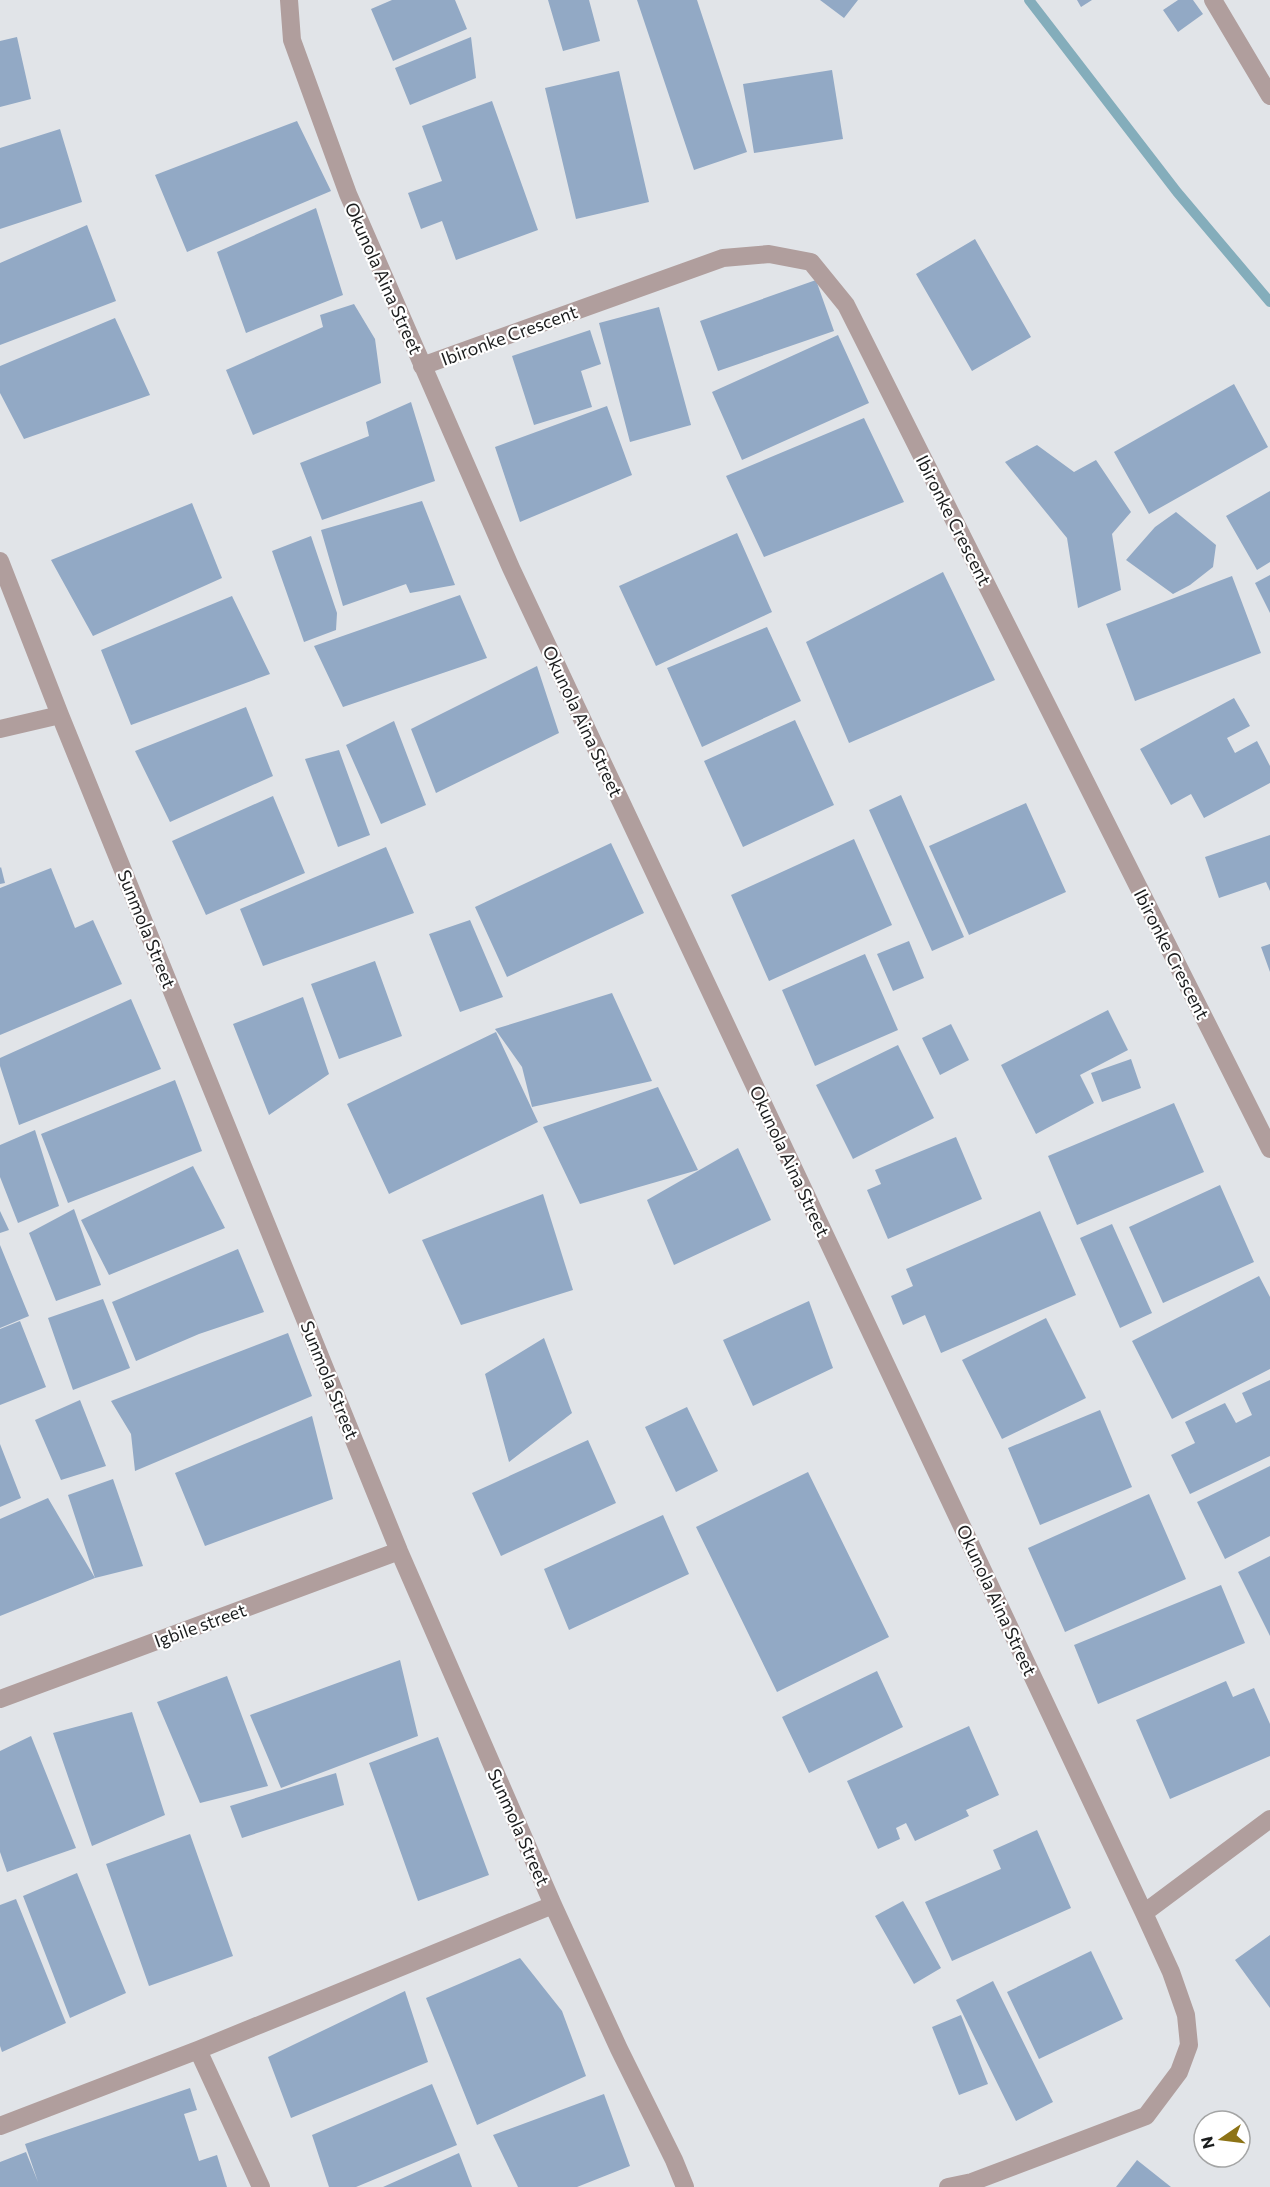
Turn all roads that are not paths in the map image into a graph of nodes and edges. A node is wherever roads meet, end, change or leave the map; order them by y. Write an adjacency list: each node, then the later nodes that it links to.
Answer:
1 (289, 0): 4 (street, Okunola Aina Street)
2 (1213, 0): 3 (street)
3 (1270, 96)
4 (422, 366): 8 (street, Ibironke Crescent); 13 (street, Okunola Aina Street)
5 (0, 561): 6 (street, Sunmola Street)
6 (60, 715): 7 (street); 9 (street, Sunmola Street)
7 (0, 729)
8 (1270, 1149)
9 (399, 1551): 10 (street, Igbile street); 12 (street, Sunmola Street)
10 (0, 1699)
11 (1270, 1819): 13 (street)
12 (553, 1905): 14 (street); 17 (street, Sunmola Street)
13 (1144, 1913): 18 (street, Okunola Aina Street)
14 (198, 2050): 15 (street); 16 (street)
15 (0, 2126)
16 (261, 2187)
17 (685, 2187)
18 (948, 2187)

